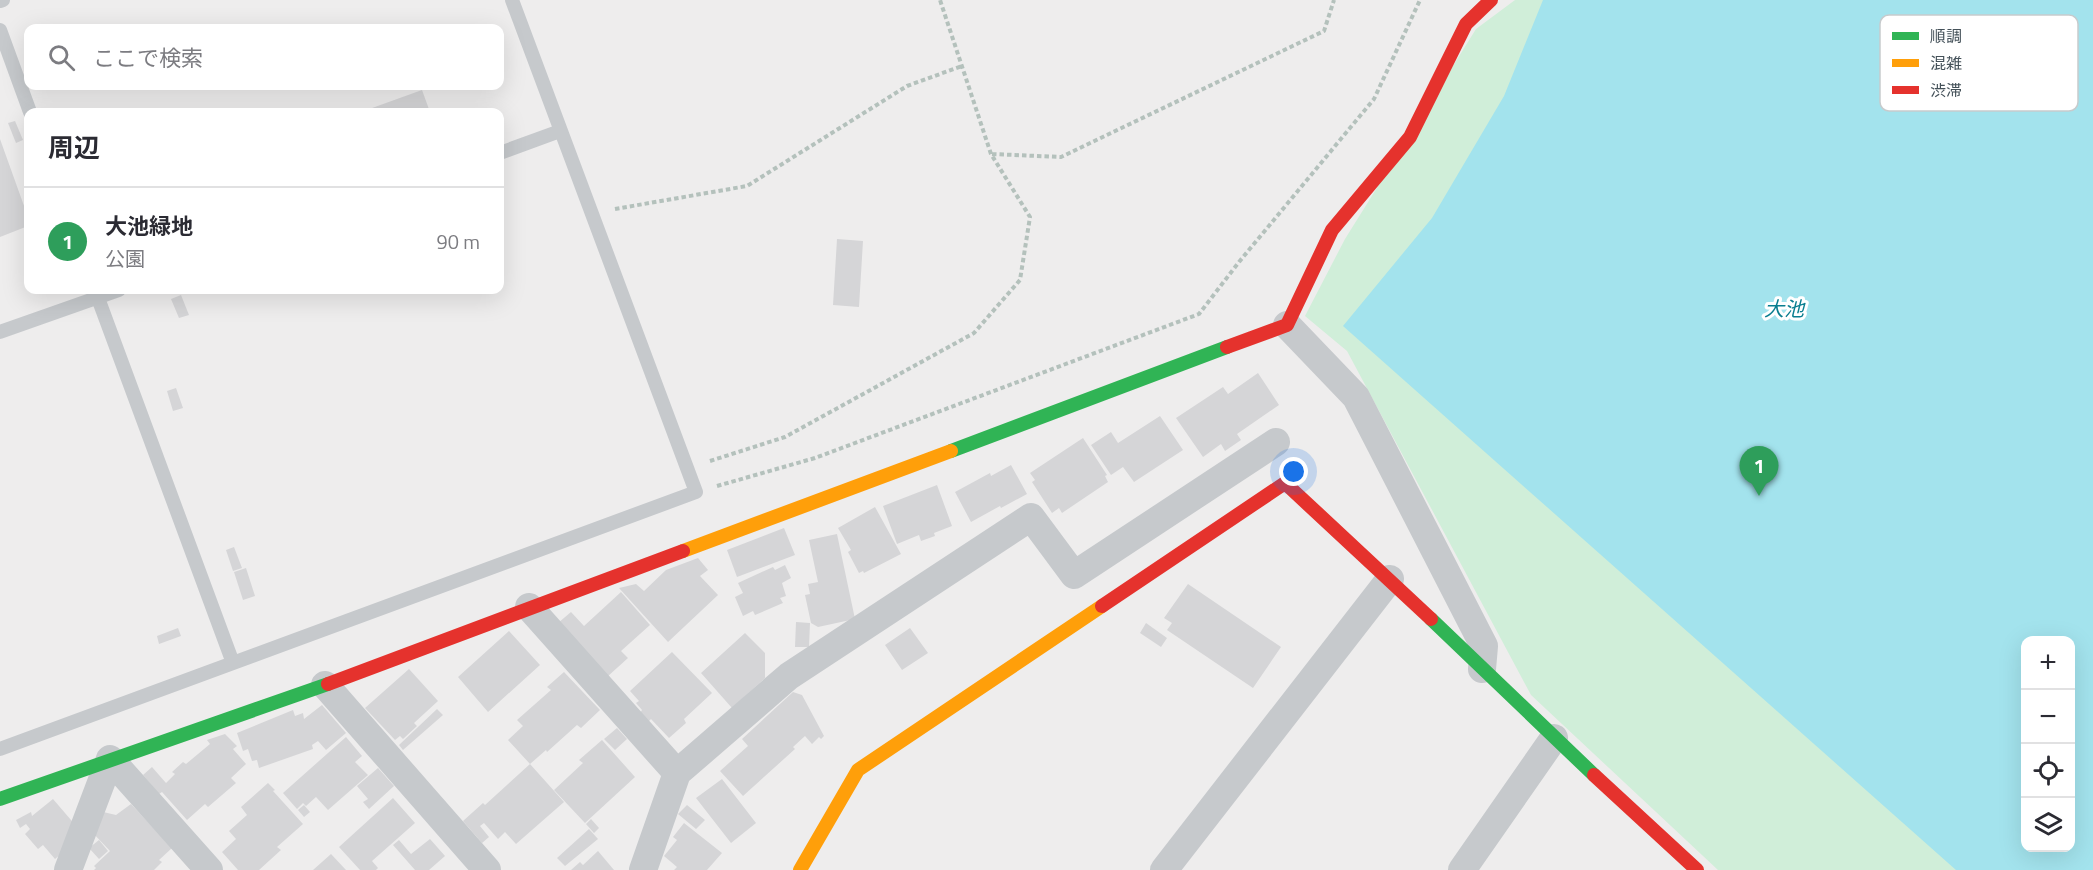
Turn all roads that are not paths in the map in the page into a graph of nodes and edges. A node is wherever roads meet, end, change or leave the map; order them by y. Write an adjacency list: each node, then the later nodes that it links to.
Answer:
1 (512, 0): 5 (lane)
2 (1491, 0): 9 (street)
3 (0, 30): 4 (lane)
4 (29, 108)
5 (560, 131): 6 (lane); 14 (lane)
6 (504, 152)
7 (95, 294): 10 (lane)
8 (97, 294): 14 (lane)
9 (1287, 325): 13 (street); 15 (street)
10 (0, 332)
11 (1276, 442): 20 (street)
12 (1390, 579): 15 (street); 26 (street); 27 (street)
13 (529, 607): 16 (street); 20 (street)
14 (233, 663): 18 (lane)
15 (1482, 669): 17 (street)
16 (325, 685): 19 (street); 22 (street)
17 (1554, 738): 28 (street); 29 (street)
18 (0, 749)
19 (110, 759): 21 (street); 23 (street); 24 (street)
20 (677, 773): 25 (street)
21 (0, 799)
22 (471, 864)
23 (68, 870)
24 (209, 870)
25 (643, 870)
26 (800, 870)
27 (1164, 870)
28 (1462, 870)
29 (1697, 870)

